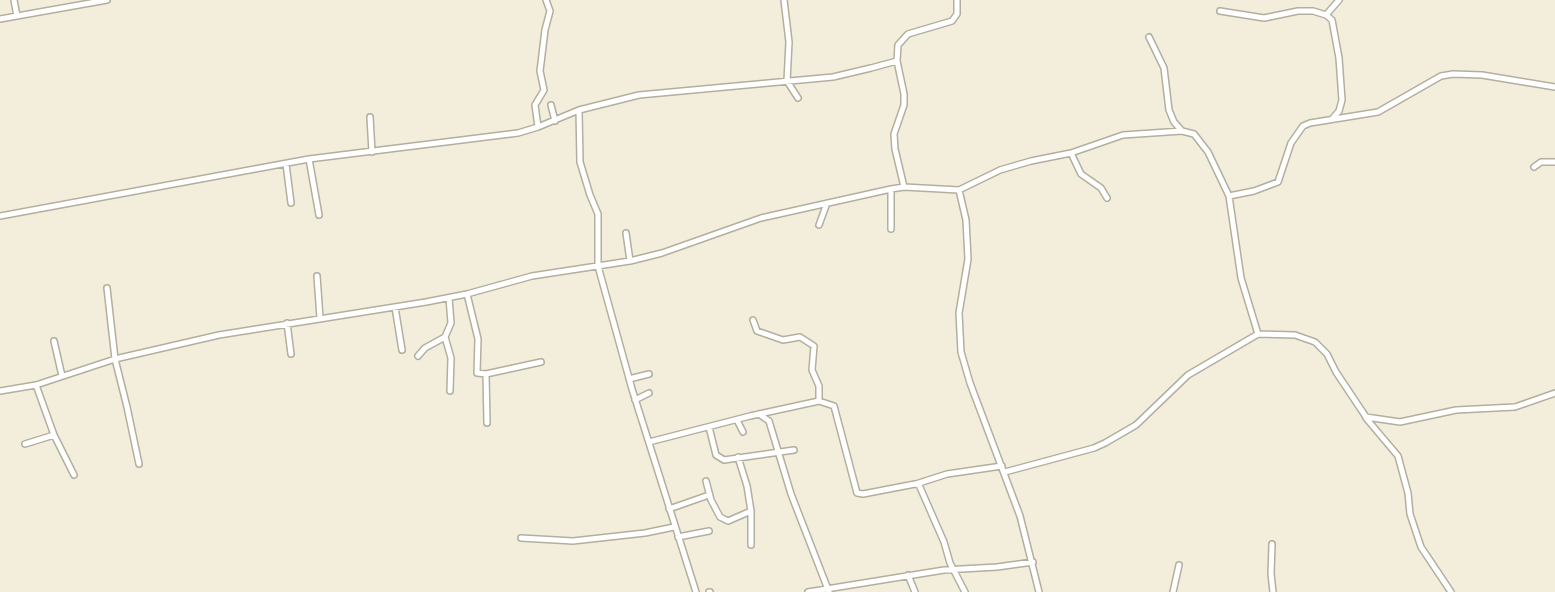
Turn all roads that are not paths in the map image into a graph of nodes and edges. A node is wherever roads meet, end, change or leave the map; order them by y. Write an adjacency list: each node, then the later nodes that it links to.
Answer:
1 (14, 0): 9 (street)
2 (107, 0): 9 (street)
3 (546, 0): 22 (street)
4 (784, 0): 13 (street)
5 (957, 0): 12 (street)
6 (1339, 0): 8 (street)
7 (1220, 12): 8 (street)
8 (1326, 14): 19 (street)
9 (17, 16): 10 (street)
10 (0, 19)
11 (1149, 37): 21 (street)
12 (896, 61): 13 (street); 31 (street)
13 (786, 82): 15 (street); 17 (street)
14 (1555, 87): 19 (street)
15 (798, 98)
16 (551, 105): 20 (street)
17 (579, 110): 20 (street); 44 (street)
18 (370, 118): 25 (street)
19 (1333, 119): 34 (street)
20 (555, 120): 22 (street)
21 (1174, 122): 23 (street); 24 (street)
22 (538, 127): 25 (street)
23 (1182, 131): 24 (street); 34 (street)
24 (1170, 132): 26 (street)
25 (372, 152): 27 (street)
26 (1071, 153): 33 (street); 35 (street)
27 (309, 160): 29 (street); 38 (street)
28 (1555, 162): 30 (street)
29 (286, 164): 36 (street); 39 (street)
30 (1534, 167)
31 (904, 187): 32 (street); 33 (street)
32 (891, 189): 37 (street); 41 (street)
33 (959, 190): 87 (street)
34 (1228, 196): 53 (street)
35 (1107, 198)
36 (291, 203)
37 (827, 203): 40 (street); 43 (street)
38 (318, 215)
39 (0, 216)
40 (819, 225)
41 (891, 230)
42 (626, 233): 43 (street)
43 (630, 261): 44 (street)
44 (598, 266): 47 (street); 64 (street)
45 (317, 276): 50 (street)
46 (107, 288): 59 (street)
47 (467, 294): 48 (street); 61 (street)
48 (448, 298): 49 (street); 54 (street)
49 (395, 307): 50 (street); 56 (street)
50 (320, 318): 52 (street)
51 (753, 320): 71 (street)
52 (287, 323): 57 (street); 59 (street)
53 (1258, 334): 74 (street); 88 (street)
54 (445, 337): 58 (street); 67 (street)
55 (54, 341): 63 (street)
56 (402, 350)
57 (292, 354)
58 (418, 356)
59 (115, 359): 63 (street); 86 (street)
60 (541, 362): 61 (street)
61 (486, 374): 77 (street)
62 (649, 374): 64 (street)
63 (62, 376): 65 (street)
64 (629, 379): 70 (street)
65 (36, 385): 66 (street); 80 (street)
66 (0, 391)
67 (450, 391)
68 (649, 393): 70 (street)
69 (1555, 393): 74 (street)
70 (635, 400): 81 (street)
71 (819, 401): 72 (street); 91 (street)
72 (774, 411): 73 (street); 76 (street)
73 (759, 414): 75 (street); 76 (street)
74 (1366, 417): 115 (street)
75 (737, 420): 78 (street); 79 (street)
76 (769, 421): 84 (street)
77 (488, 423)
78 (709, 427): 81 (street); 85 (street)
79 (743, 432)
80 (54, 435): 82 (street); 89 (street)
81 (649, 442): 93 (street)
82 (25, 444)
83 (794, 450): 84 (street)
84 (778, 451): 85 (street); 105 (street)
85 (738, 457): 94 (street)
86 (139, 464)
87 (1002, 466): 88 (street); 91 (street)
88 (1005, 472): 101 (street)
89 (74, 475)
90 (706, 481): 92 (street)
91 (915, 484): 103 (street)
92 (709, 494): 93 (street); 94 (street)
93 (669, 509): 95 (street)
94 (750, 511): 100 (street)
95 (674, 527): 97 (street); 98 (street)
96 (709, 531): 97 (street)
97 (678, 537): 108 (street)
98 (521, 538)
99 (1272, 544): 114 (street)
100 (751, 546)
101 (1033, 562): 103 (street); 112 (street)
102 (1180, 565): 113 (street)
103 (954, 569): 104 (street); 111 (street)
104 (908, 575): 107 (street); 110 (street)
105 (825, 579): 106 (street); 107 (street)
106 (821, 589): 107 (street); 109 (street)
107 (829, 590)
108 (696, 592)
109 (808, 592)
110 (915, 592)
111 (965, 592)
112 (1039, 592)
113 (1173, 592)
114 (1274, 592)
115 (1451, 592)

